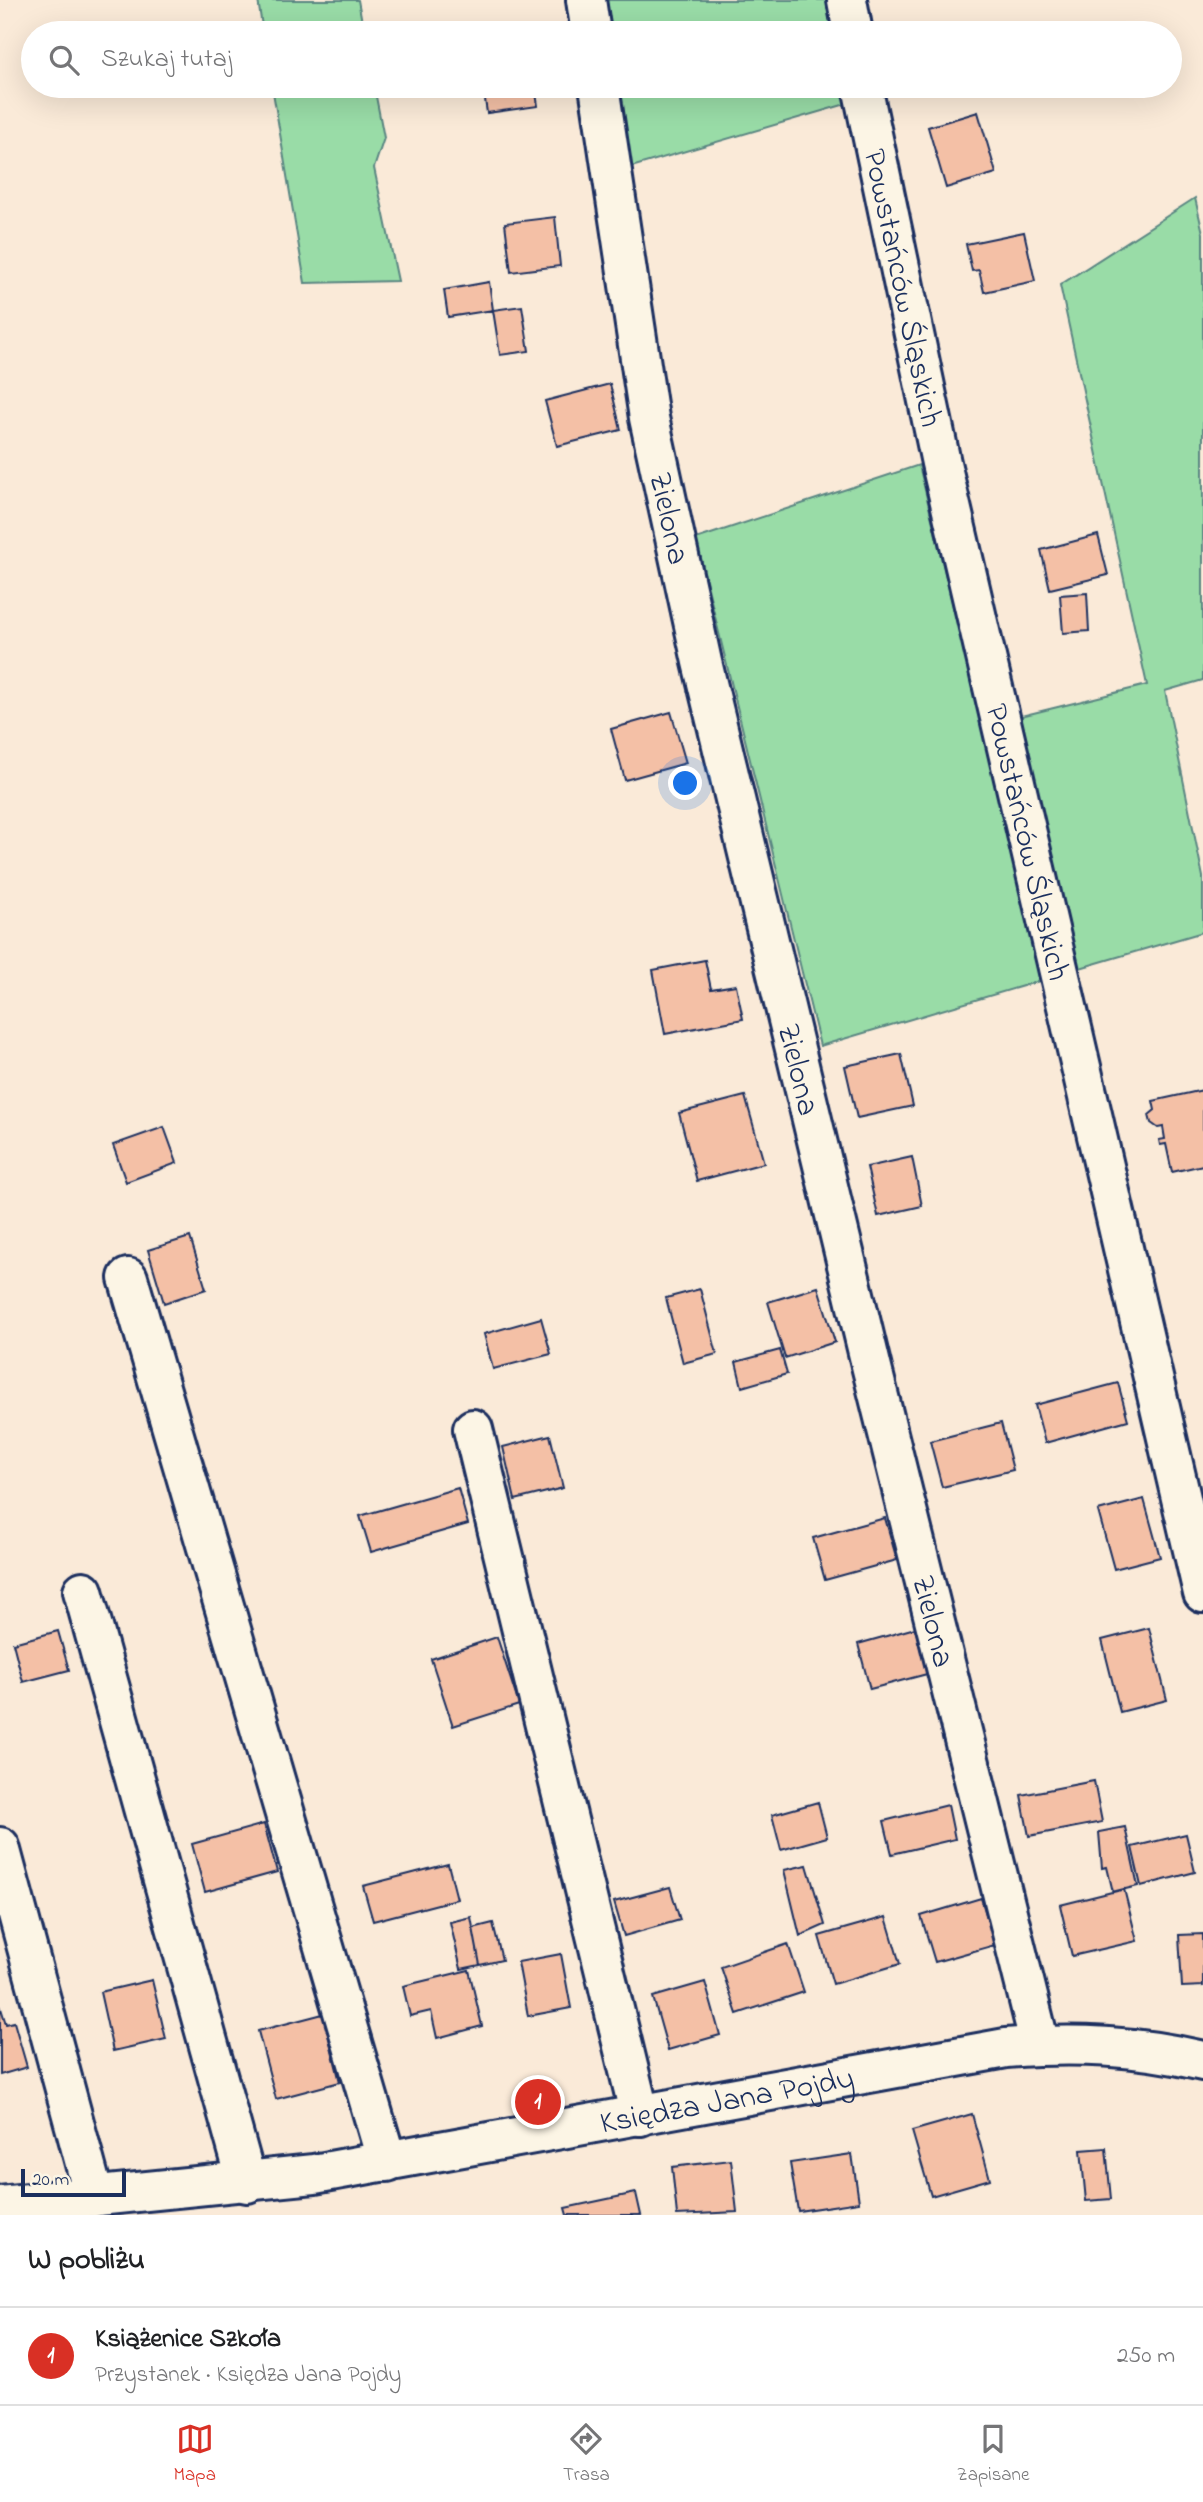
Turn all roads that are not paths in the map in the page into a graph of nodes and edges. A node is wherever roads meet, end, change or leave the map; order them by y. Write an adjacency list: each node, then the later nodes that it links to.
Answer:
1 (586, 0): 3 (street)
2 (847, 0): 4 (street)
3 (589, 21)
4 (851, 21)
5 (601, 98): 12 (street, Zielona)
6 (865, 98): 10 (street, Powstańców Śląskich)
7 (128, 1278): 15 (street)
8 (473, 1429): 14 (street)
9 (83, 1591): 16 (street)
10 (1203, 1593)
11 (0, 1847): 17 (street)
12 (1040, 2045): 13 (street, Księdza Jana Pojdy); 14 (street, Księdza Jana Pojdy)
13 (1203, 2061)
14 (640, 2116): 15 (street, Księdza Jana Pojdy)
15 (387, 2162): 16 (street, Księdza Jana Pojdy)
16 (247, 2183): 17 (street, Księdza Jana Pojdy)
17 (94, 2197): 18 (street, Księdza Jana Pojdy)
18 (0, 2206)

